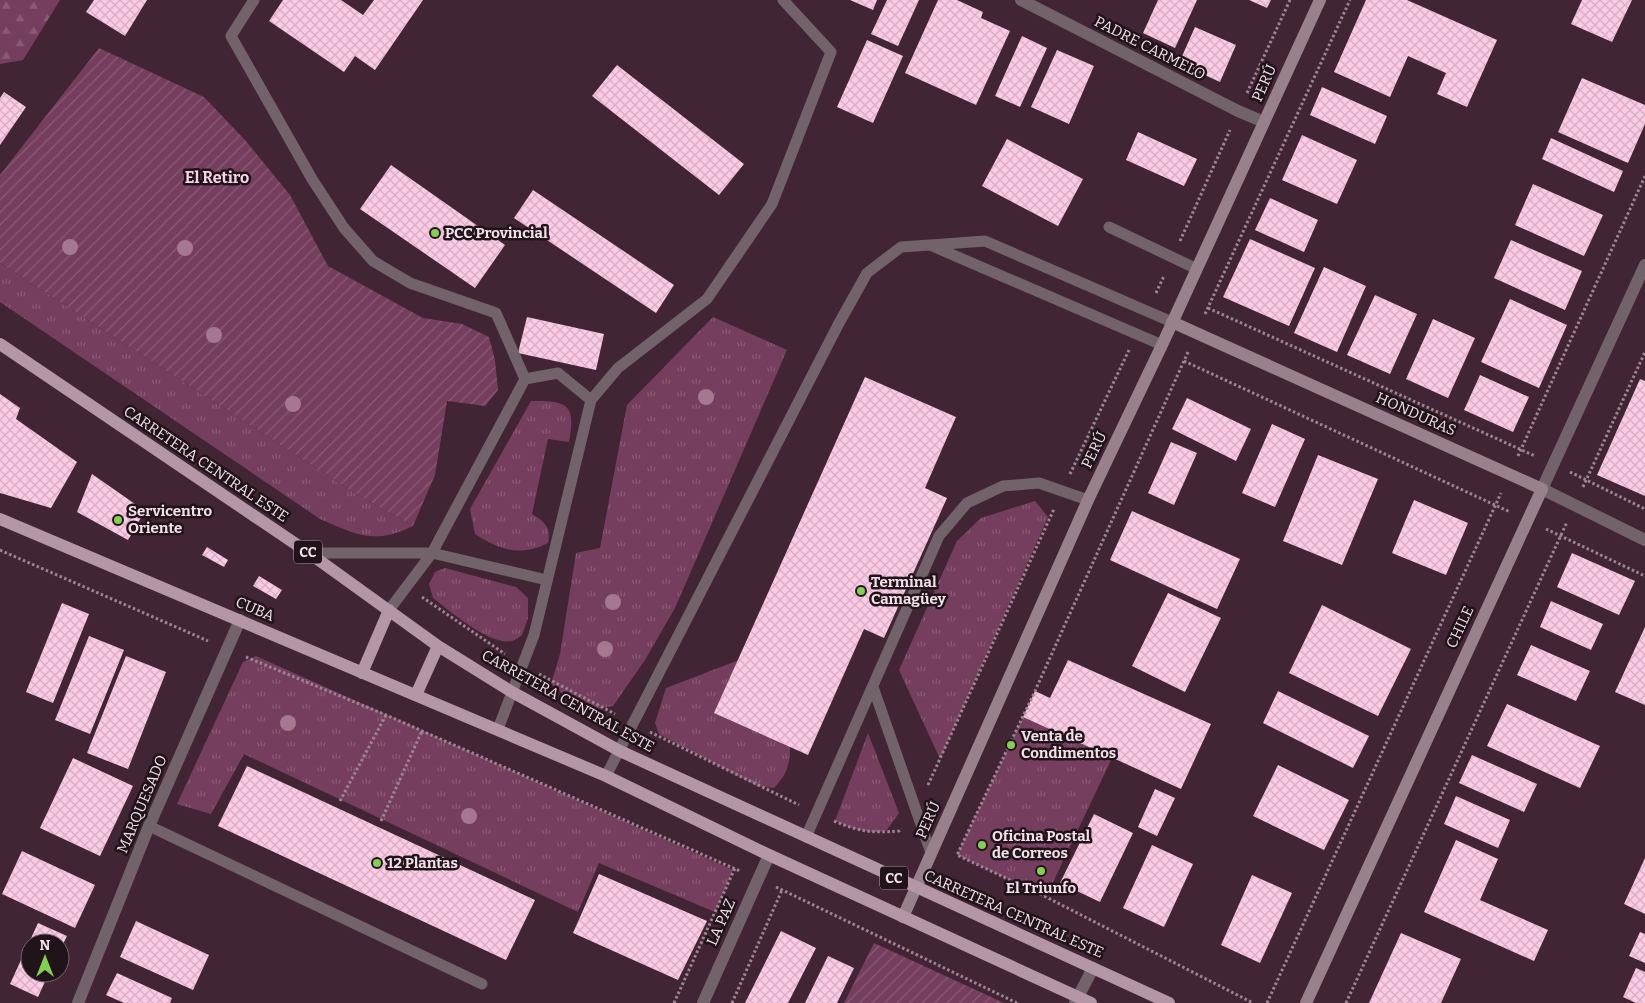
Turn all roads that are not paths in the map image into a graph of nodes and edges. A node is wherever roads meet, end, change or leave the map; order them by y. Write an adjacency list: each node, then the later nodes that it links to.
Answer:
1 (254, 0): 13 (lane)
2 (784, 0): 14 (lane)
3 (1021, 0): 5 (street, PADRE CARMELO)
4 (1320, 0): 5 (street, PERÚ)
5 (1264, 122): 9 (street, PERÚ)
6 (1109, 227): 9 (lane)
7 (930, 245): 10 (lane); 12 (lane); 30 (lane)
8 (1645, 265): 15 (street, CHILE)
9 (1197, 269): 10 (street, PERÚ)
10 (1172, 322): 12 (street, PERÚ); 15 (street, HONDURAS)
11 (0, 344): 19 (main road, CARRETERA CENTRAL ESTE / CC)
12 (1162, 345): 16 (street, PERÚ)
13 (525, 378): 14 (lane); 20 (lane)
14 (591, 400): 21 (lane)
15 (1542, 489): 18 (street, HONDURAS); 45 (street, CHILE)
16 (1088, 500): 26 (lane); 34 (street, PERÚ)
17 (0, 519): 23 (main road, CUBA / CC)
18 (1645, 540)
19 (309, 553): 20 (lane); 22 (main road, CARRETERA CENTRAL ESTE / CC)
20 (432, 553): 21 (lane); 22 (lane)
21 (547, 580): 27 (lane)
22 (389, 610): 24 (main road, CARRETERA CENTRAL ESTE / CC); 25 (main road)
23 (240, 620): 25 (main road, CUBA / CC); 32 (street, MARQUESADO)
24 (438, 646): 27 (main road, CARRETERA CENTRAL ESTE / CC); 28 (main road)
25 (362, 673): 28 (main road, CUBA / CC)
26 (873, 687): 33 (lane); 34 (lane)
27 (512, 692): 29 (lane); 30 (main road, CARRETERA CENTRAL ESTE / CC)
28 (416, 695): 29 (main road, CUBA / CC)
29 (498, 729): 31 (main road, CC)
30 (620, 751): 31 (lane); 33 (main road, CARRETERA CENTRAL ESTE / CC)
31 (606, 776): 35 (main road, CC)
32 (149, 826): 39 (lane); 41 (street, MARQUESADO)
33 (806, 837): 36 (main road, CARRETERA CENTRAL ESTE / CC)
34 (930, 853): 36 (street, PERÚ)
35 (769, 855): 37 (main road, CC); 42 (street, LA PAZ)
36 (916, 888): 37 (street, PERÚ); 38 (main road, CARRETERA CENTRAL ESTE / CC)
37 (903, 917): 40 (main road, CC)
38 (1093, 968): 40 (street); 44 (main road, CARRETERA CENTRAL ESTE / CC)
39 (482, 984)
40 (1077, 1000): 43 (main road, CC)
41 (78, 1003)
42 (703, 1003)
43 (1091, 1003)
44 (1169, 1003)
45 (1306, 1003)

